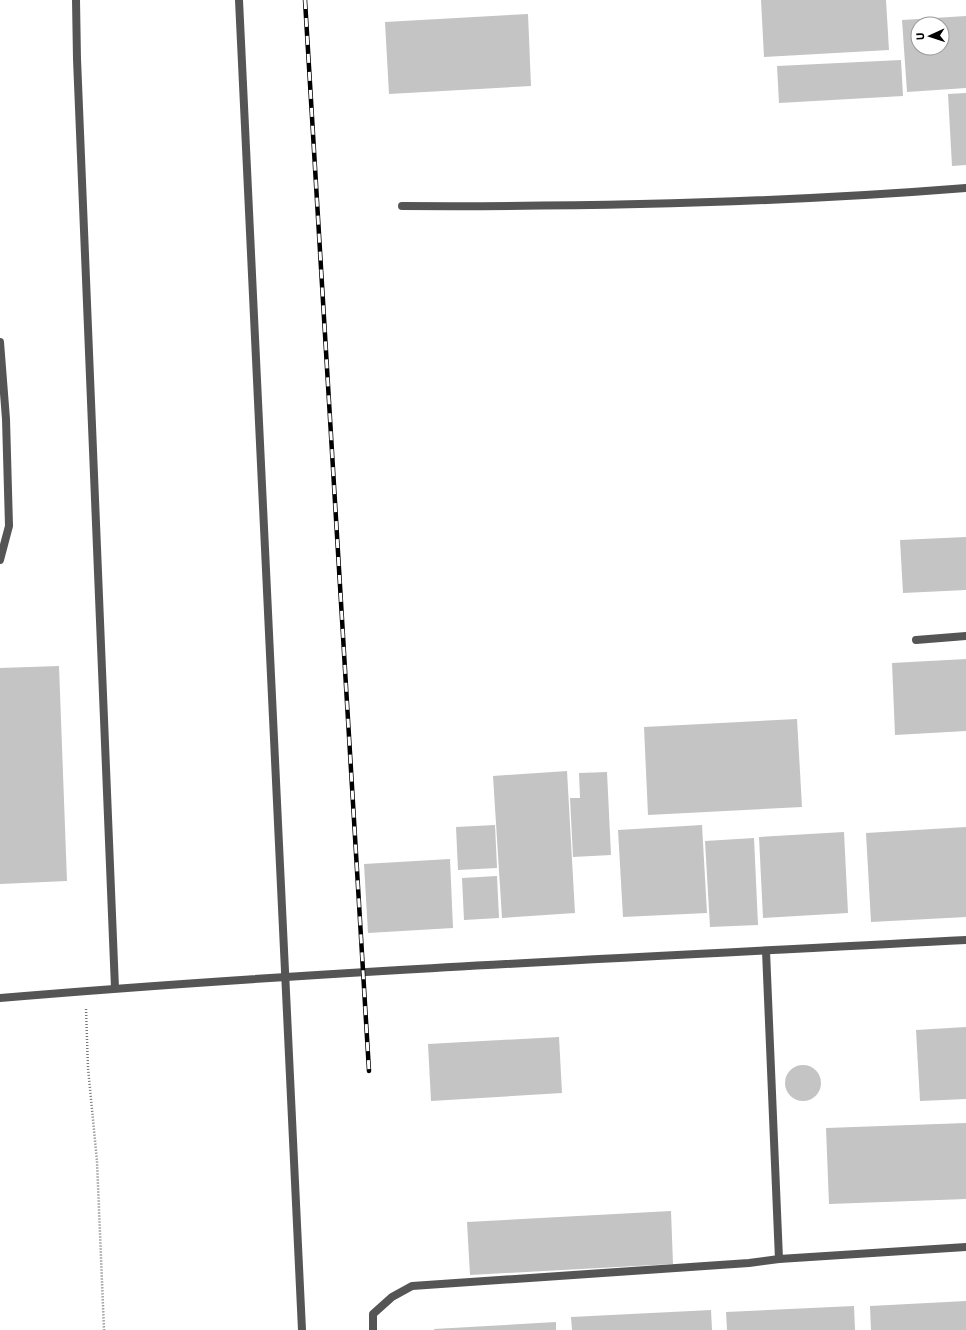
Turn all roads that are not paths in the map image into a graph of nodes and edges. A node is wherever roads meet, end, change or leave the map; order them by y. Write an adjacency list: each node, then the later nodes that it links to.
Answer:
1 (76, 0): 12 (lane)
2 (239, 0): 11 (lane)
3 (966, 188): 4 (lane)
4 (402, 206)
5 (0, 342): 6 (lane)
6 (0, 560)
7 (966, 636): 8 (lane)
8 (916, 640)
9 (966, 940): 10 (lane)
10 (766, 951): 11 (lane); 15 (lane)
11 (284, 977): 12 (lane); 16 (lane)
12 (115, 988): 13 (lane)
13 (0, 998)
14 (966, 1247): 15 (lane)
15 (780, 1259): 17 (lane)
16 (302, 1330)
17 (373, 1330)

